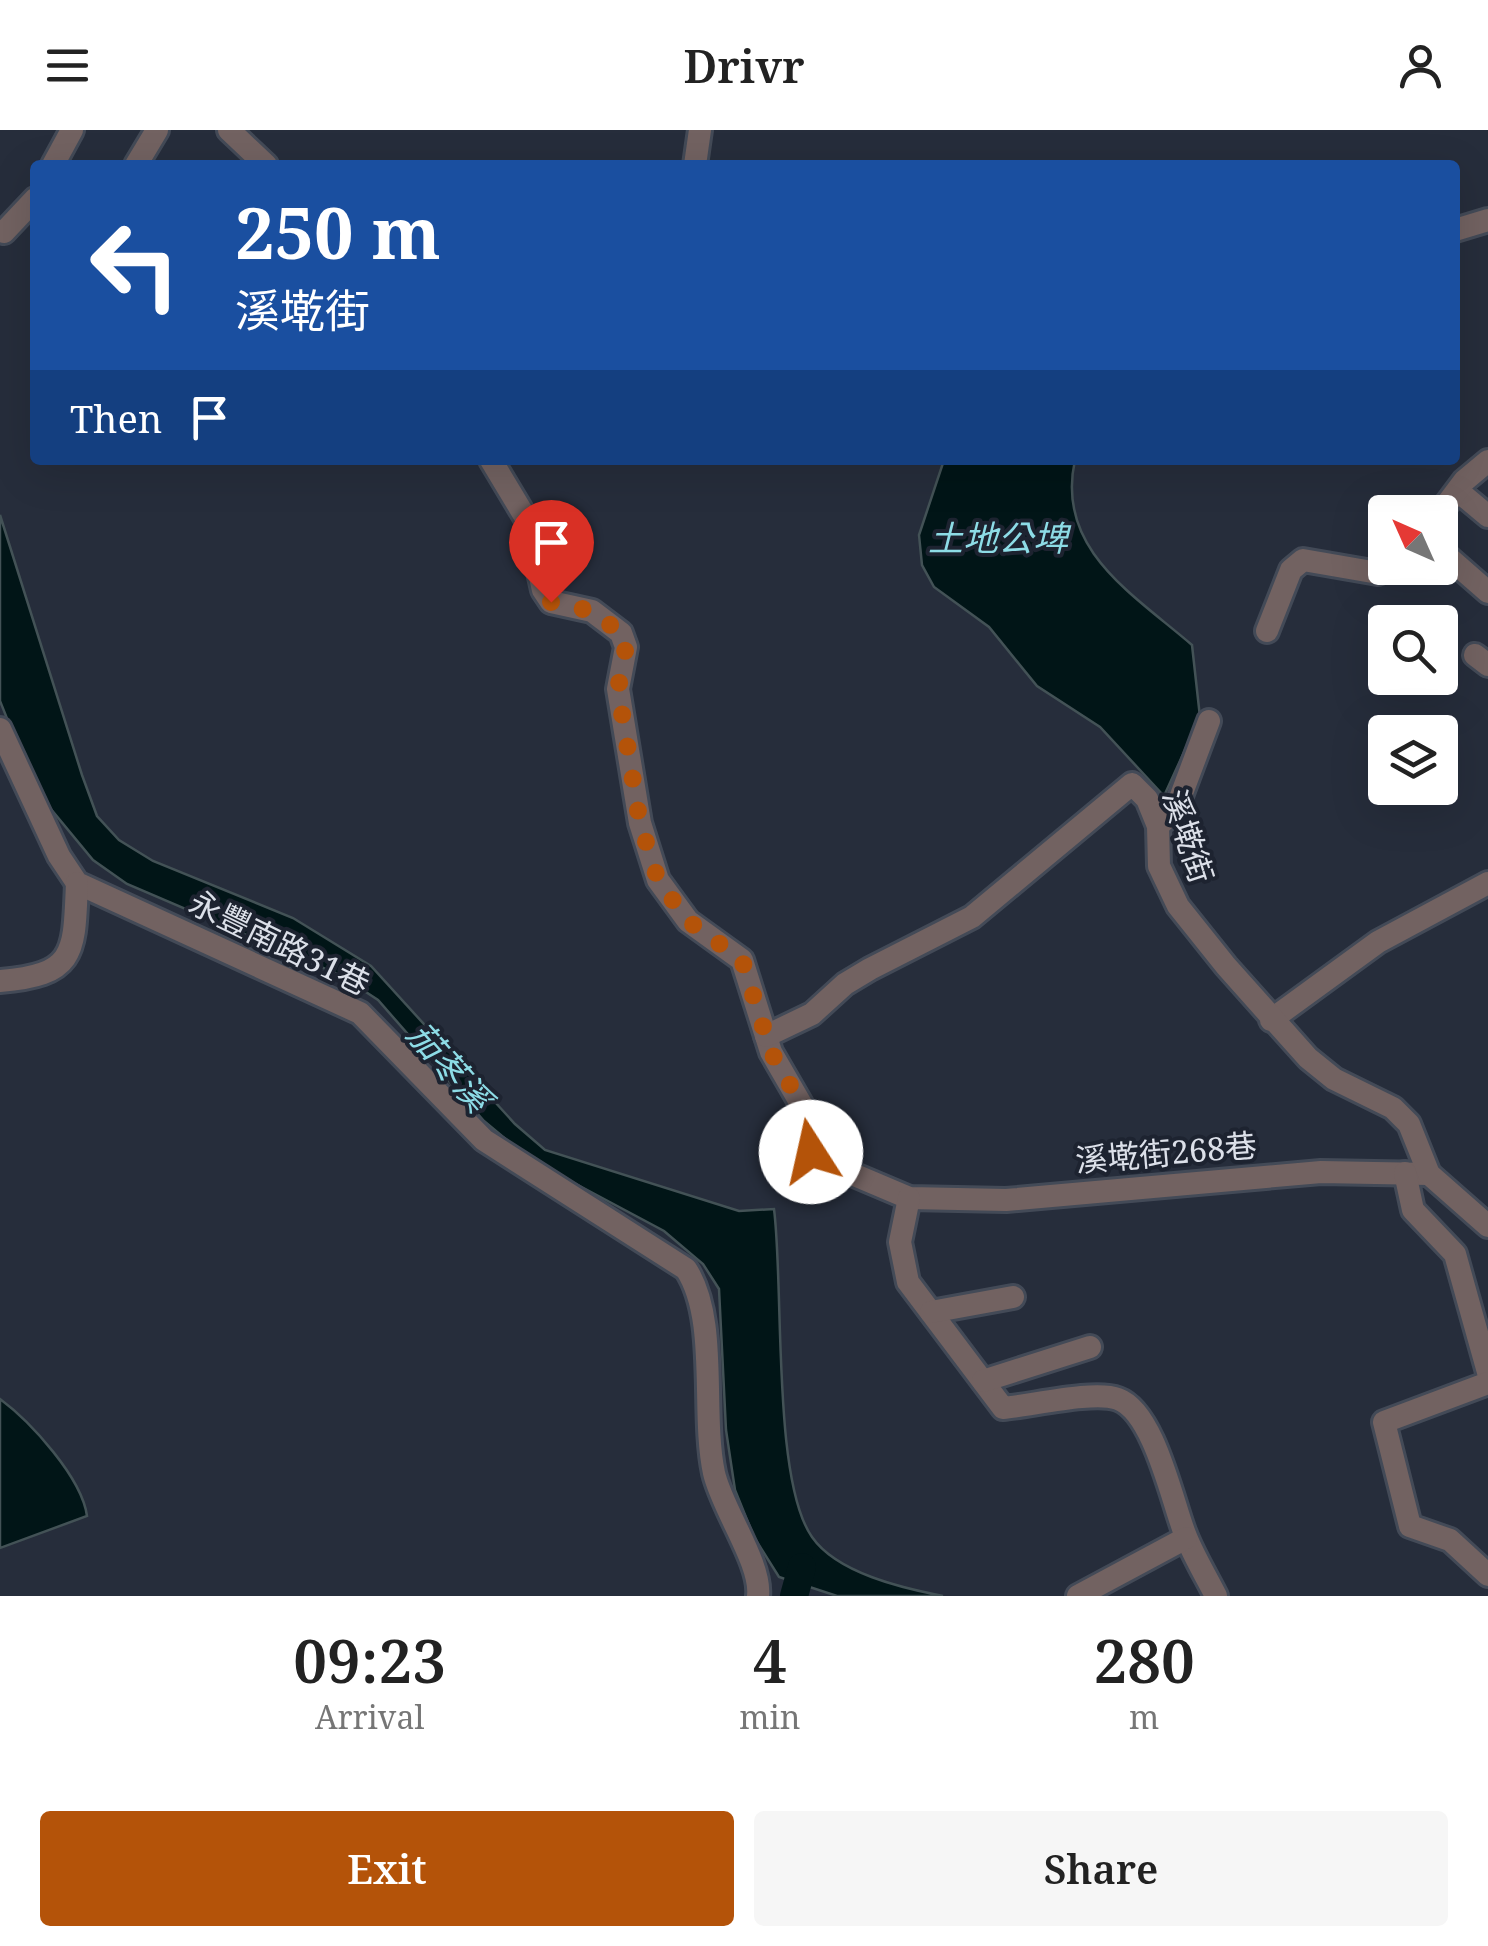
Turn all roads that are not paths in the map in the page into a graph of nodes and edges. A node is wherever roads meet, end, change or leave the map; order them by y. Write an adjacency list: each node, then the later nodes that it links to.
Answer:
1 (72, 130): 5 (lane)
2 (156, 130): 6 (lane)
3 (229, 130): 7 (lane)
4 (700, 130): 8 (lane)
5 (56, 160)
6 (139, 160)
7 (261, 160)
8 (696, 160)
9 (30, 204): 12 (lane)
10 (1488, 221): 11 (lane)
11 (1460, 229)
12 (4, 232)
13 (1488, 461): 15 (lane)
14 (495, 465): 29 (lane)
15 (1458, 491): 16 (lane); 17 (lane)
16 (1455, 495)
17 (1488, 516)
18 (1458, 566): 20 (lane)
19 (1368, 572): 21 (lane)
20 (1488, 592)
21 (1267, 631)
22 (1209, 721): 24 (lane)
23 (0, 728): 25 (lane)
24 (1158, 826): 28 (lane, 溪墘街); 29 (lane, 溪墘街)
25 (77, 883): 27 (lane); 42 (lane, 永豐南路31巷)
26 (1488, 883): 28 (lane)
27 (0, 982)
28 (1272, 1020): 31 (lane, 溪墘街)
29 (766, 1036): 32 (lane)
30 (1404, 1173): 31 (lane, 溪墘街268巷); 32 (lane, 溪墘街268巷); 37 (lane)
31 (1429, 1174): 33 (lane, 溪墘街)
32 (909, 1198): 35 (lane)
33 (1488, 1226)
34 (1014, 1297): 35 (lane)
35 (931, 1312): 38 (lane)
36 (1090, 1347): 38 (lane)
37 (1488, 1372)
38 (983, 1381): 40 (lane)
39 (1488, 1383): 41 (lane)
40 (1186, 1538): 43 (lane); 44 (lane)
41 (1488, 1575)
42 (758, 1596)
43 (1078, 1596)
44 (1216, 1596)

